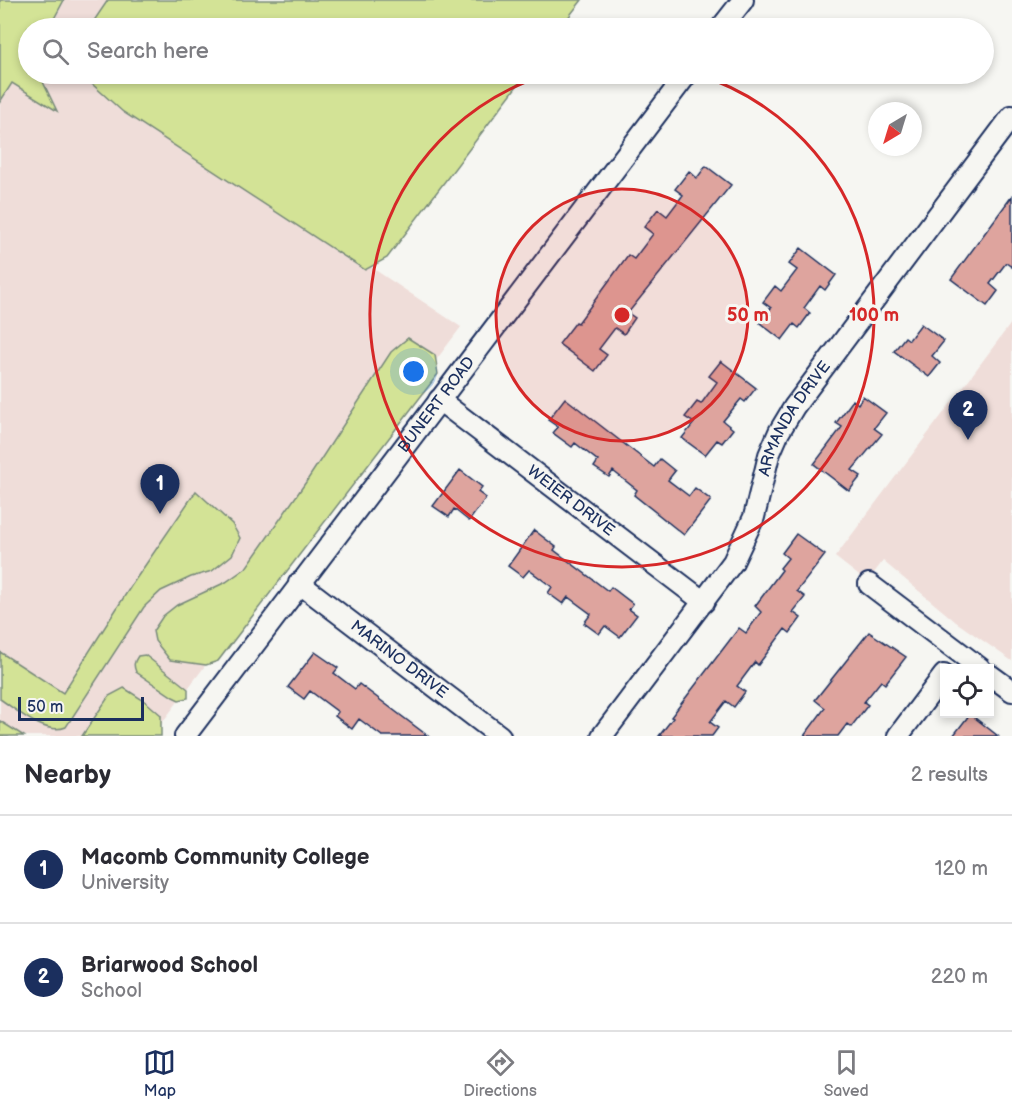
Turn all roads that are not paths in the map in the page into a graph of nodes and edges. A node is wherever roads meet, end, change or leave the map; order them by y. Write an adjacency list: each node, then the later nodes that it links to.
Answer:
1 (743, 0): 2 (street)
2 (730, 18)
3 (679, 84): 5 (street, BUNERT ROAD)
4 (1012, 116): 8 (street, ARMANDA DRIVE)
5 (439, 400): 6 (street, BUNERT ROAD); 8 (street, WEIER DRIVE)
6 (299, 584): 13 (street, BUNERT ROAD); 14 (street, MARINO DRIVE)
7 (869, 584): 9 (street)
8 (704, 602): 15 (street, ARMANDA DRIVE)
9 (955, 661)
10 (994, 678): 12 (street)
11 (940, 681): 16 (street)
12 (1012, 691)
13 (185, 736)
14 (500, 736)
15 (602, 736)
16 (898, 736)

